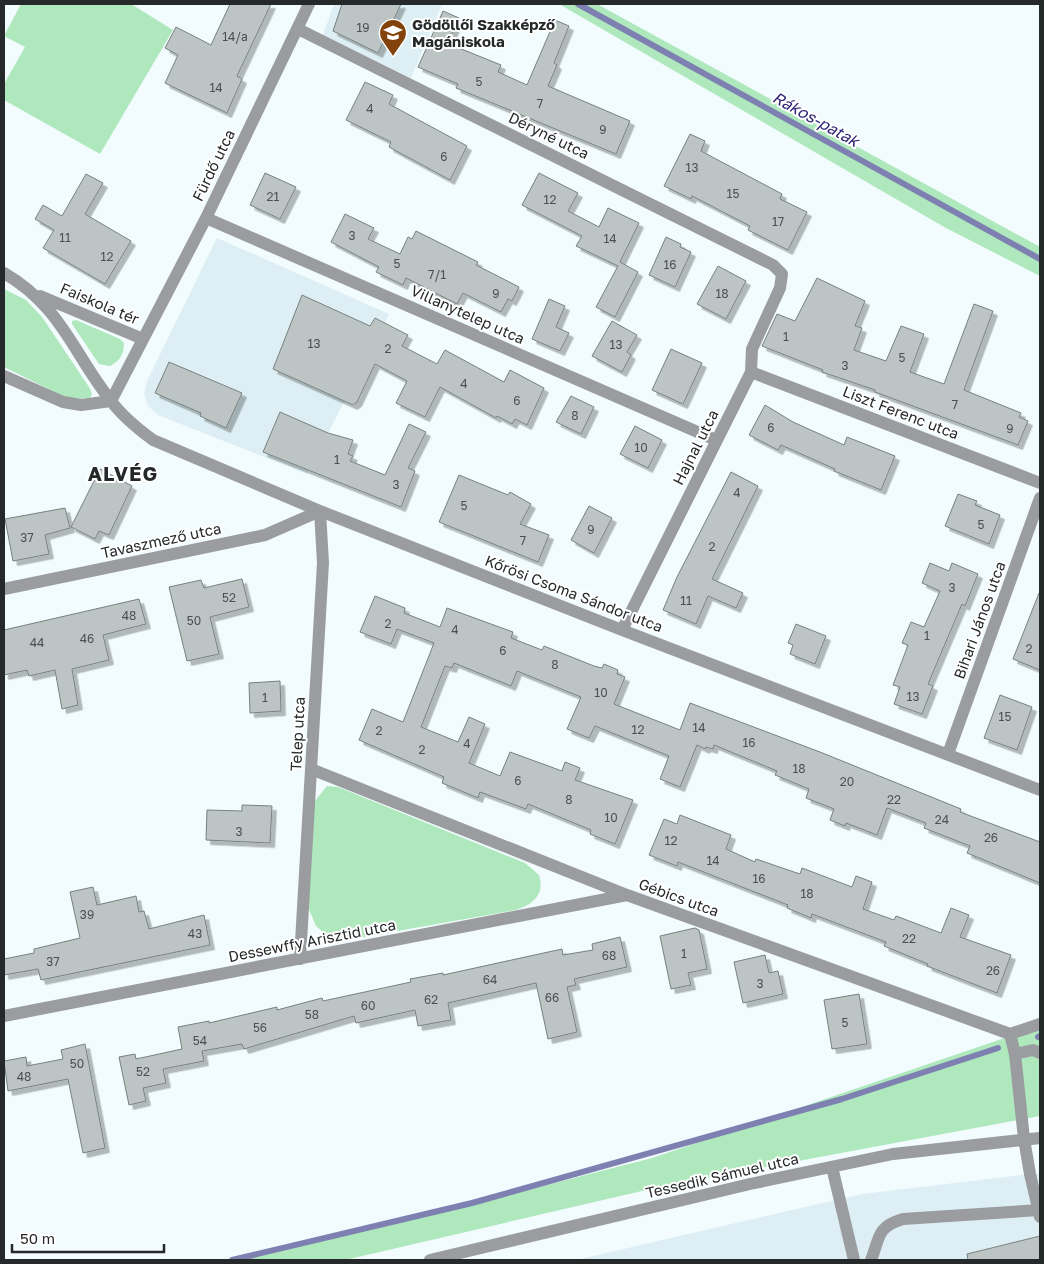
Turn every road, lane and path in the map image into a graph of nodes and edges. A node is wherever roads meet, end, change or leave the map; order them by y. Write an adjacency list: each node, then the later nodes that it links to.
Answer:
1 (309, 4): 2 (street, Fürdő utca)
2 (298, 29): 3 (street, Fürdő utca); 5 (street, Déryné utca)
3 (206, 218): 7 (street, Fürdő utca); 11 (street, Villanytelep utca)
4 (4, 273): 6 (street, Faiskola tér)
5 (782, 274): 8 (street, Hajnal utca)
6 (35, 294): 7 (street, Faiskola tér); 10 (street, Faiskola tér)
7 (143, 339): 10 (street, Faiskola tér)
8 (751, 372): 11 (street, Hajnal utca); 12 (street, Liszt Ferenc utca)
9 (4, 376): 10 (street)
10 (110, 400): 14 (street, Kőrösi Csoma Sándor utca)
11 (716, 440): 16 (street, Hajnal utca)
12 (1040, 483)
13 (1040, 498): 17 (street, Bihari János utca)
14 (320, 511): 15 (street, Tavaszmező utca); 16 (street, Kőrösi Csoma Sándor utca); 18 (street, Telep utca)
15 (4, 589)
16 (622, 630): 17 (street, Kőrösi Csoma Sándor utca)
17 (948, 754): 19 (street, Kőrösi Csoma Sándor utca)
18 (311, 769): 20 (street, Gébics utca); 21 (street, Telep utca)
19 (1040, 790)
20 (627, 895): 21 (street, Dessewffy Arisztid utca); 24 (street, Gébics utca)
21 (300, 959): 22 (street, Dessewffy Arisztid utca)
22 (4, 1016)
23 (1040, 1024): 24 (street)
24 (1010, 1034): 26 (street)
25 (1040, 1053): 26 (street)
26 (1015, 1054): 28 (street)
27 (1040, 1138): 28 (street, Tessedik Sámuel utca)
28 (1024, 1139): 29 (street, Tessedik Sámuel utca); 30 (street)
29 (832, 1167): 31 (street, Tessedik Sámuel utca); 32 (street)
30 (1040, 1212): 33 (street)
31 (430, 1260)
32 (854, 1260)
33 (872, 1260)

